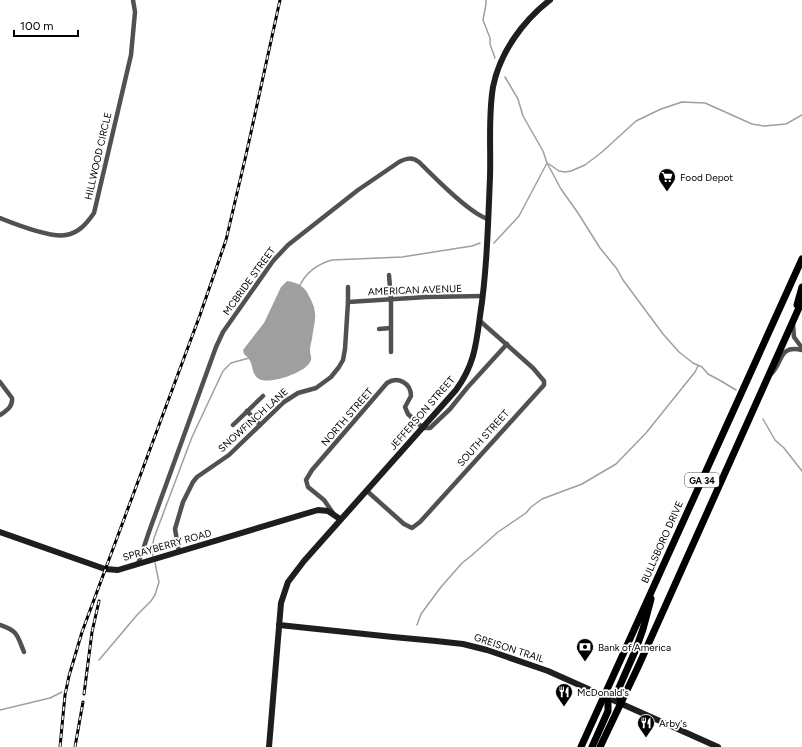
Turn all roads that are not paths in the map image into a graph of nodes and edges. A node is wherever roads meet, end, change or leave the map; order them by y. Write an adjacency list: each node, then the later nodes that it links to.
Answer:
1 (133, 0): 3 (street, HILLWOOD CIRCLE)
2 (550, 0): 4 (street, JEFFERSON STREET)
3 (0, 218)
4 (488, 219): 9 (street, JEFFERSON STREET); 33 (street, MCBRIDE STREET)
5 (802, 259): 34 (main road, BULLSBORO DRIVE / GA 34)
6 (389, 275): 10 (street)
7 (348, 287): 12 (street, SNOWFINCH LANE)
8 (802, 287): 14 (main road)
9 (483, 296): 10 (street, AMERICAN AVENUE); 13 (street, JEFFERSON STREET)
10 (391, 300): 12 (street, AMERICAN AVENUE); 15 (street)
11 (802, 301): 14 (main road, GA 34)
12 (348, 302): 26 (street, SNOWFINCH LANE)
13 (480, 321): 17 (street, SOUTH STREET); 27 (street, JEFFERSON STREET)
14 (793, 321): 18 (street); 20 (main road, GA 34)
15 (391, 328): 16 (street); 19 (street)
16 (379, 329)
17 (507, 344): 27 (street); 28 (street, SOUTH STREET)
18 (802, 349): 20 (street)
19 (391, 352)
20 (767, 378): 39 (main road, GA 34)
21 (0, 382): 24 (street)
22 (263, 396): 23 (street)
23 (247, 411): 25 (street); 26 (street)
24 (0, 415)
25 (233, 425)
26 (260, 425): 32 (street, SNOWFINCH LANE)
27 (423, 428): 28 (street, JEFFERSON STREET); 29 (street, NORTH STREET)
28 (367, 490): 30 (street, JEFFERSON STREET)
29 (333, 513): 30 (street); 32 (street, SPRAYBERRY ROAD)
30 (340, 519): 35 (street, JEFFERSON STREET)
31 (0, 532): 33 (street, SPRAYBERRY ROAD)
32 (179, 552): 33 (street, SPRAYBERRY ROAD)
33 (138, 564)
34 (654, 584): 38 (main road, BULLSBORO DRIVE / GA 34); 39 (main road)
35 (279, 624): 38 (street, GREISON TRAIL); 40 (street, JEFFERSON STREET)
36 (0, 625): 37 (street)
37 (24, 652)
38 (604, 696): 39 (street, GREISON TRAIL); 41 (main road, BULLSBORO DRIVE / GA 34); 42 (main road)
39 (621, 704): 43 (main road, GA 34); 44 (street, GREISON TRAIL)
40 (269, 747)
41 (581, 747)
42 (592, 747)
43 (600, 747)
44 (718, 747)

